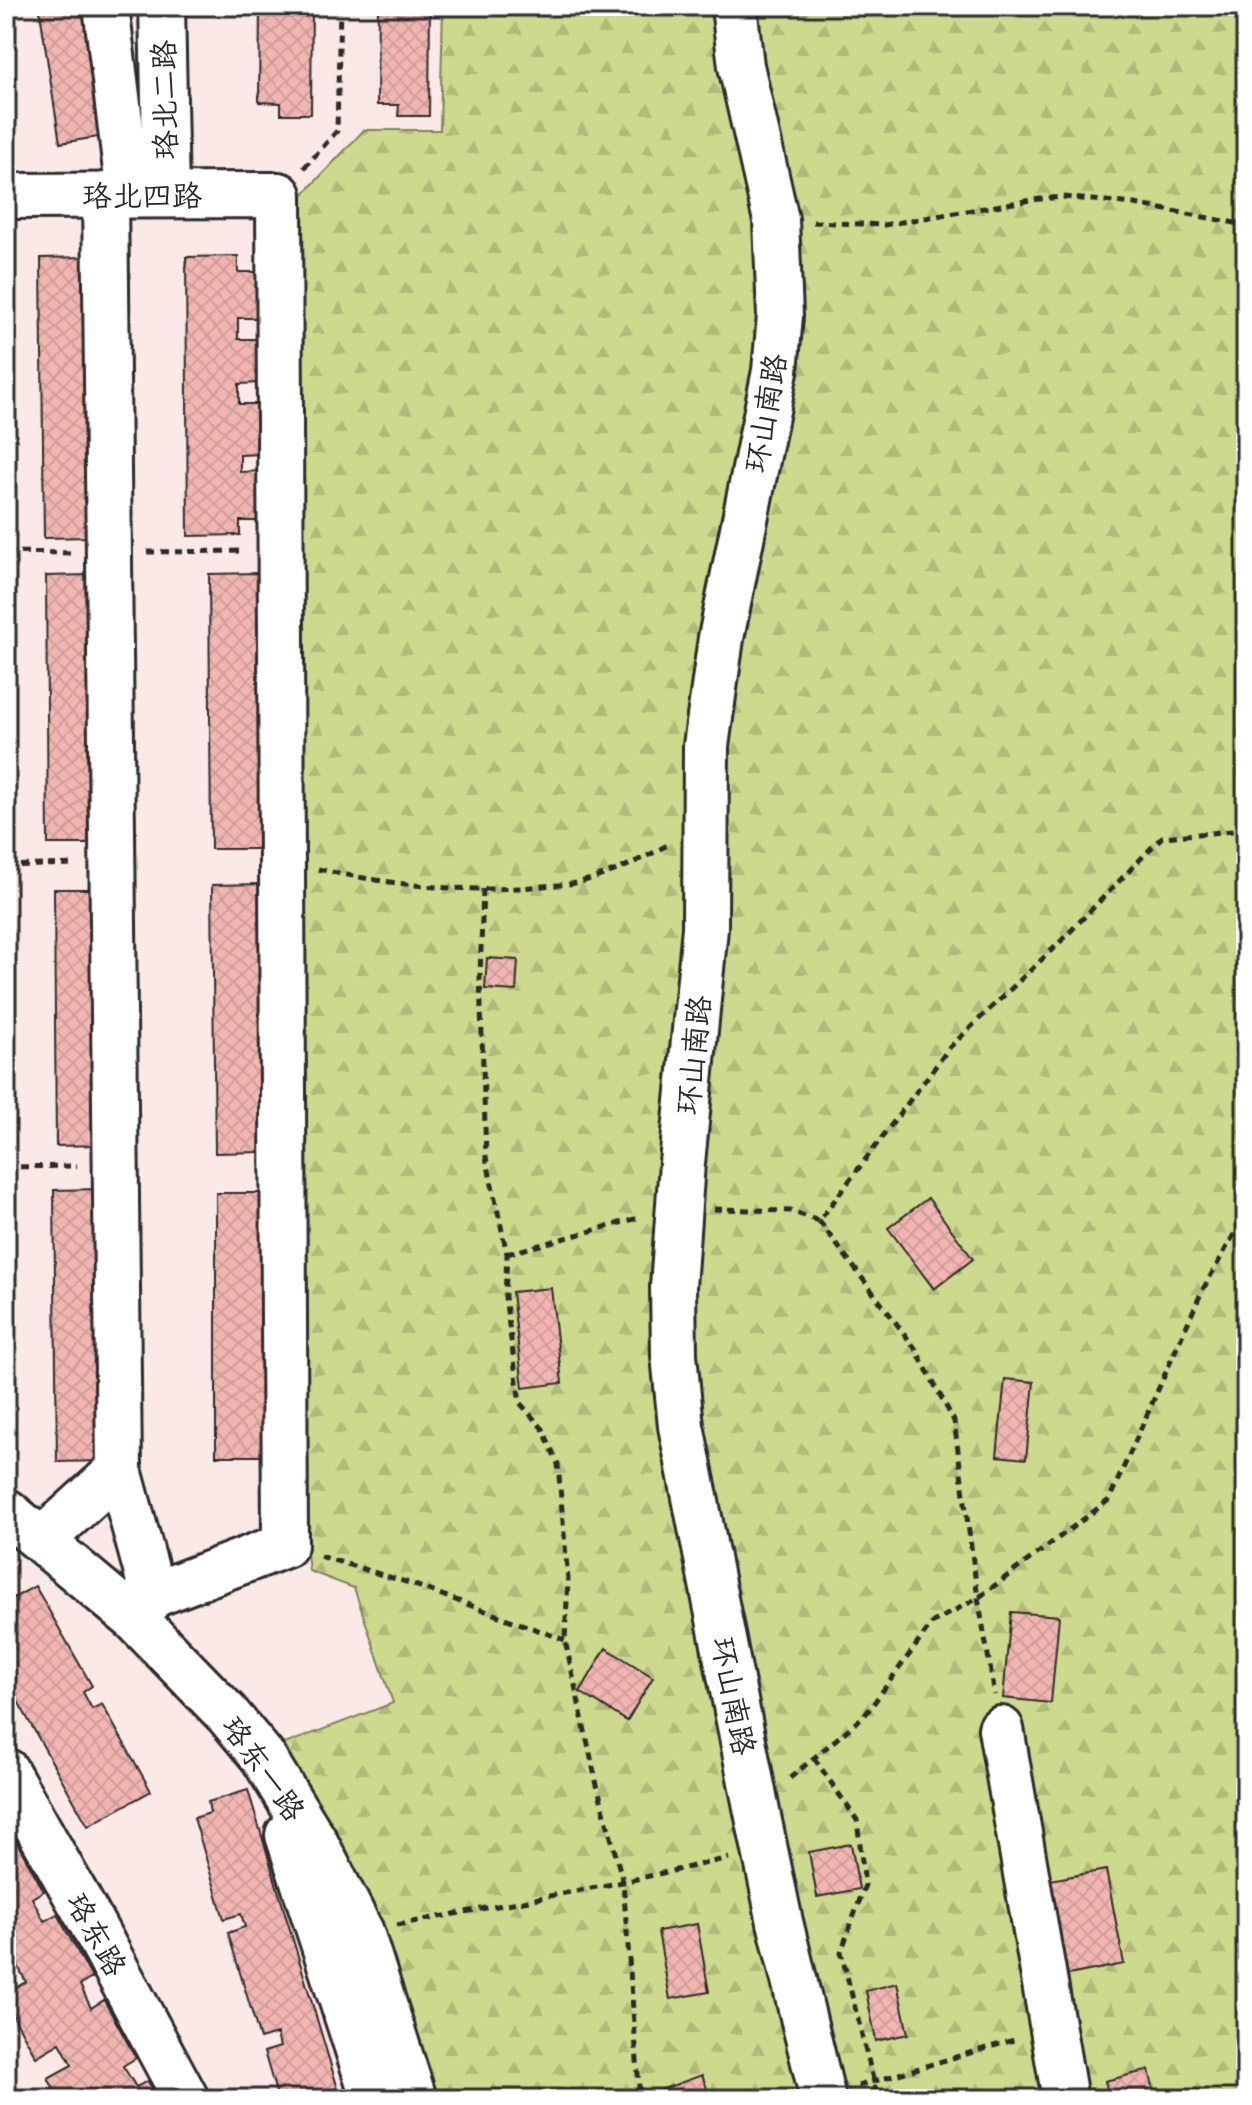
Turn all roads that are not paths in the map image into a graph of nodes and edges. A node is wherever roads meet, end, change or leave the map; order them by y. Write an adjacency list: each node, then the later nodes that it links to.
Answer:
1 (106, 6): 4 (street)
2 (162, 6): 4 (street, 珞北二路)
3 (734, 6): 13 (street, 环山南路)
4 (133, 195): 5 (street, 珞北四路); 6 (street); 9 (street, 珞北四路)
5 (6, 196)
6 (119, 1470): 8 (street); 9 (street)
7 (6, 1511): 8 (street, 珞东一路)
8 (42, 1540): 9 (street, 珞东一路)
9 (144, 1607): 11 (street, 珞东一路)
10 (1001, 1729): 17 (street)
11 (263, 1757): 15 (street); 16 (street, 珞东一路)
12 (6, 1771): 14 (street, 珞东路)
13 (823, 2098)
14 (186, 2099)
15 (374, 2099)
16 (414, 2099)
17 (1065, 2099)

